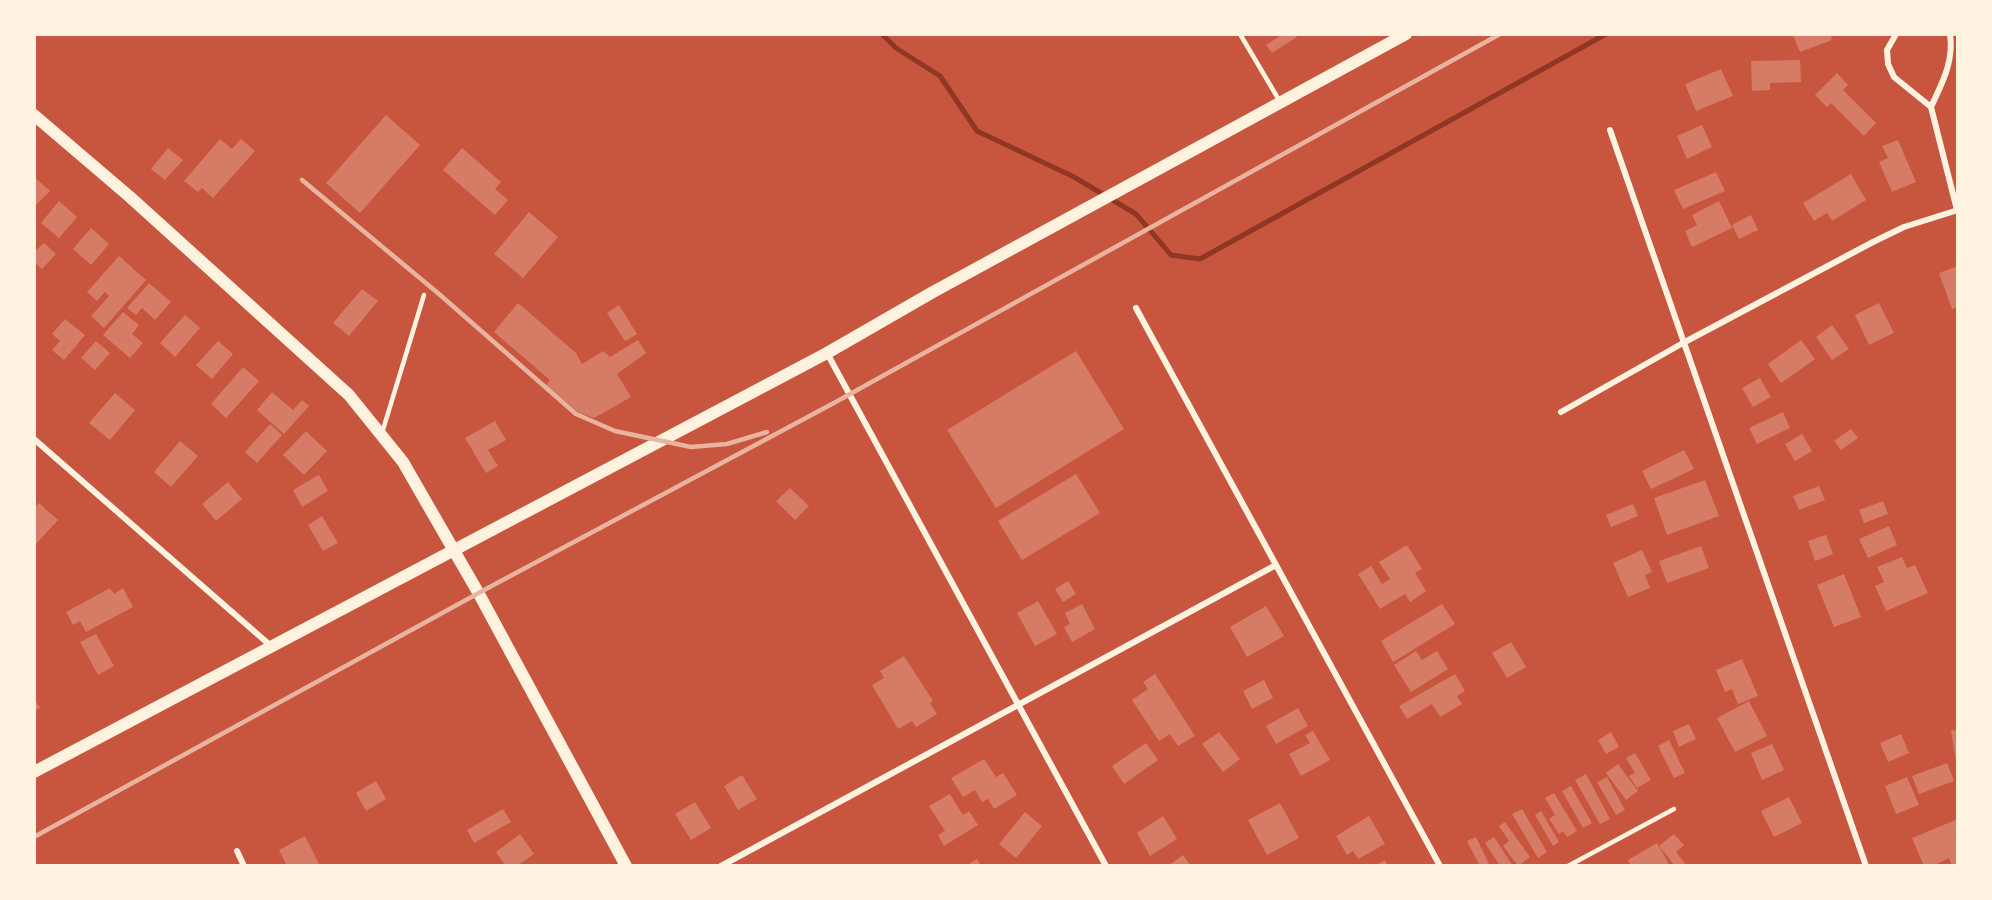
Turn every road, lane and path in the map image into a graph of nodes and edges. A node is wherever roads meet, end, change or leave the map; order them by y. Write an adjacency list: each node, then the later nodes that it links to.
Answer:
1 (1240, 34): 5 (lane)
2 (1406, 34): 5 (main road)
3 (1896, 34): 6 (street)
4 (1950, 34): 6 (street)
5 (1280, 103): 13 (main road)
6 (1931, 108): 9 (street)
7 (34, 115): 15 (main road)
8 (1610, 130): 12 (street)
9 (1957, 210): 12 (street)
10 (424, 295): 15 (lane)
11 (1136, 308): 18 (street)
12 (1683, 343): 14 (street); 30 (street)
13 (827, 353): 17 (main road); 20 (street)
14 (1561, 412)
15 (382, 435): 17 (main road)
16 (34, 439): 19 (street)
17 (454, 550): 19 (main road); 25 (main road)
18 (1276, 565): 20 (street); 28 (street)
19 (271, 646): 21 (main road)
20 (1017, 705): 26 (street); 27 (street)
21 (34, 772)
22 (1674, 809): 29 (lane)
23 (237, 851): 24 (street)
24 (244, 866)
25 (626, 866)
26 (721, 866)
27 (1106, 866)
28 (1440, 866)
29 (1568, 866)
30 (1866, 866)

